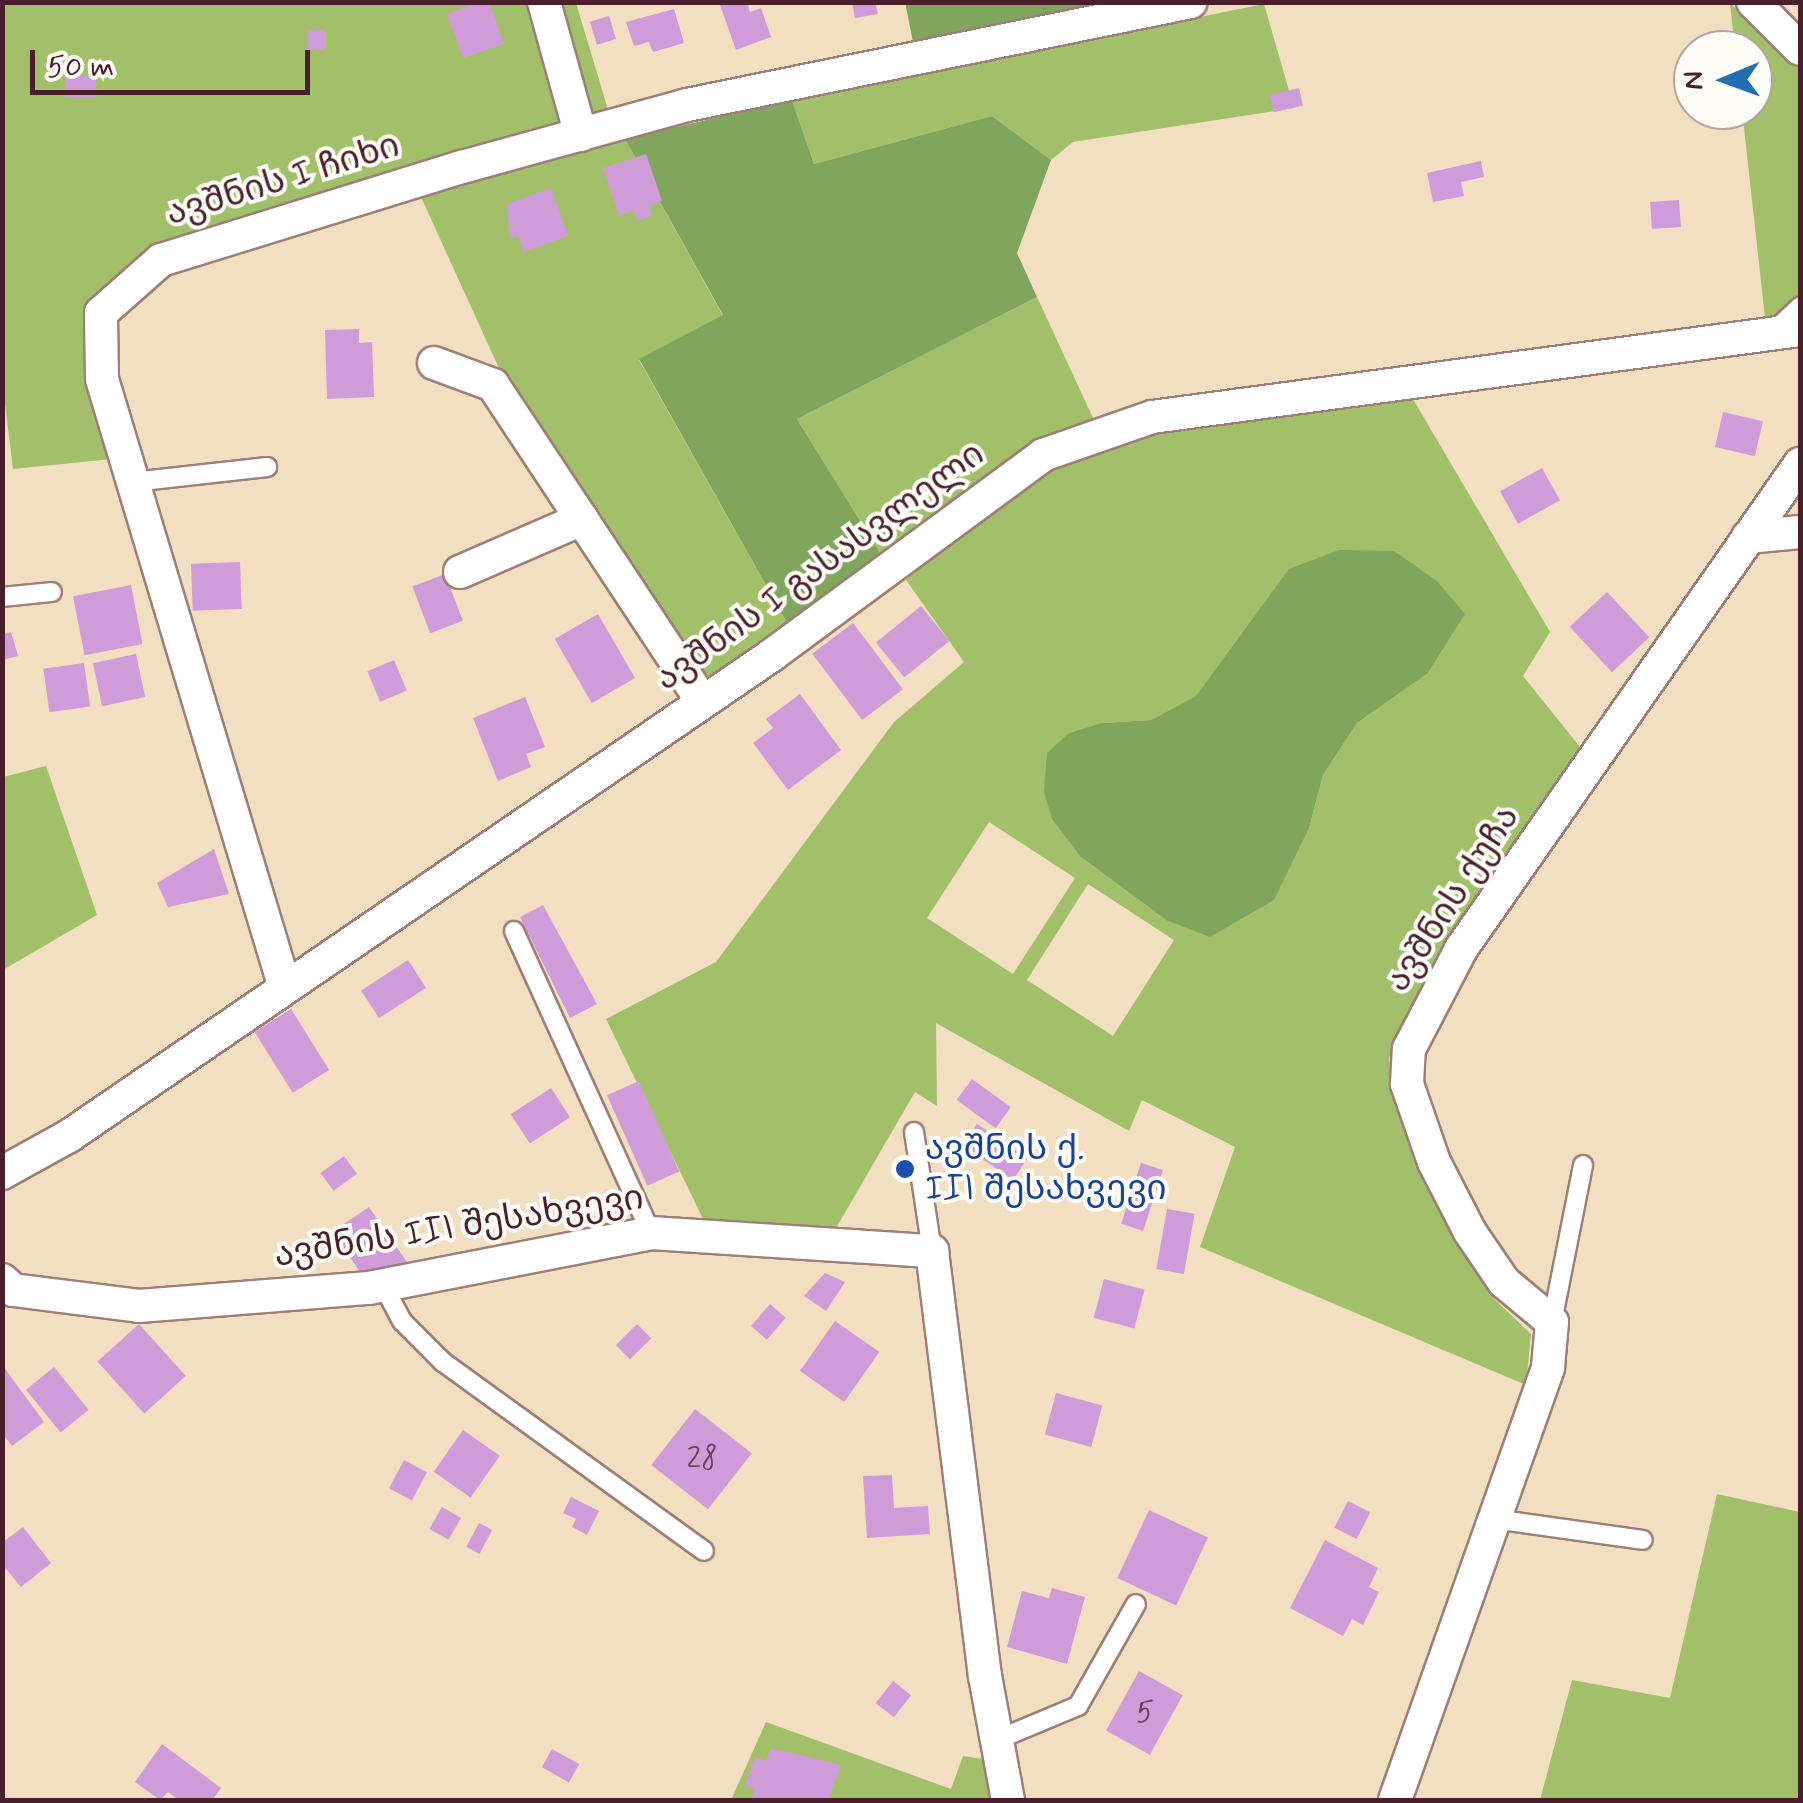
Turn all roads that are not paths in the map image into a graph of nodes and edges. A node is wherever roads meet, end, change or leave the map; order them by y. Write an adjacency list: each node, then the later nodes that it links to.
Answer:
1 (544, 2): 5 (street)
2 (1191, 2): 5 (street, ავშნის I ჩიხი)
3 (1753, 2): 4 (street)
4 (1800, 50)
5 (581, 135): 11 (street, ავშნის I ჩიხი)
6 (1800, 307): 7 (lane)
7 (1788, 330): 18 (street, ავშნის I გასასვლელი)
8 (434, 363): 12 (street)
9 (1800, 464): 14 (street, ავშნის ქუჩა)
10 (267, 467): 11 (lane)
11 (133, 482): 20 (street, ავშნის I ჩიხი)
12 (582, 519): 15 (street); 18 (street)
13 (1800, 532): 14 (street)
14 (1748, 537): 28 (street, ავშნის ქუჩა)
15 (460, 572)
16 (52, 592): 17 (lane)
17 (2, 598)
18 (703, 702): 20 (street, ავშნის I გასასვლელი)
19 (514, 931): 24 (lane)
20 (284, 988): 23 (street, ავშნის I გასასვლელი)
21 (914, 1132): 25 (lane)
22 (1583, 1165): 28 (lane)
23 (2, 1173)
24 (651, 1233): 25 (street, ავშნის III შესახვევი); 26 (street, ავშნის III შესახვევი)
25 (932, 1251): 33 (street)
26 (383, 1284): 27 (street, ავშნის III შესახვევი); 31 (lane)
27 (6, 1291)
28 (1552, 1322): 29 (street)
29 (1494, 1519): 30 (lane); 35 (street)
30 (1643, 1540)
31 (704, 1551)
32 (1136, 1604): 33 (lane)
33 (999, 1739): 34 (street)
34 (1008, 1800)
35 (1395, 1800)

